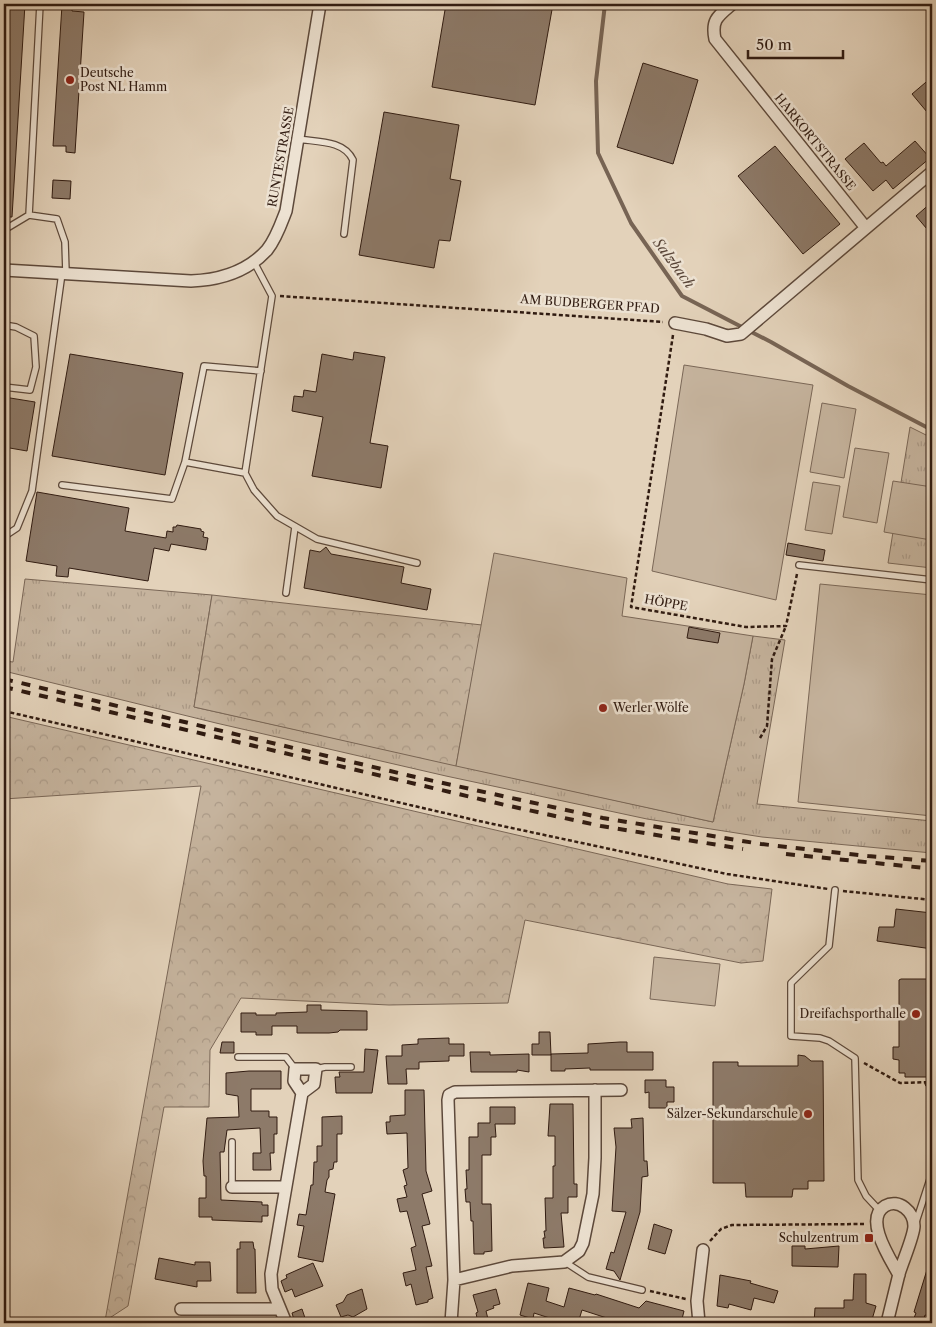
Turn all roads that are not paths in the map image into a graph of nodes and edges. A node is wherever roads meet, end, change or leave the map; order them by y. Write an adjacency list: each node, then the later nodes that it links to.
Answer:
1 (40, 4): 6 (lane)
2 (320, 4): 4 (street, RUNTESTRASSE)
3 (732, 4): 8 (street, HARKORTSTRASSE)
4 (298, 139): 9 (lane); 10 (street, RUNTESTRASSE)
5 (932, 172): 8 (street)
6 (29, 215): 7 (lane); 12 (lane)
7 (4, 226)
8 (866, 228): 13 (street, AM BUDBERGER PFAD)
9 (344, 234)
10 (254, 262): 12 (street, RUNTESTRASSE); 15 (lane)
11 (4, 270): 12 (street, RUNTESTRASSE)
12 (64, 273): 21 (lane)
13 (675, 324)
14 (4, 325): 16 (lane)
15 (261, 371): 17 (lane); 18 (lane)
16 (4, 387)
17 (185, 462): 18 (lane); 19 (lane)
18 (245, 473): 20 (lane)
19 (62, 485)
20 (295, 527): 22 (lane); 25 (lane)
21 (4, 534)
22 (417, 563)
23 (798, 565): 24 (lane)
24 (932, 580)
25 (286, 593)
26 (836, 890): 38 (lane)
27 (238, 1057): 29 (lane)
28 (351, 1067): 30 (lane)
29 (295, 1069): 30 (street); 33 (street)
30 (316, 1069): 33 (street)
31 (595, 1090): 32 (street); 41 (street); 43 (street)
32 (621, 1090)
33 (302, 1093): 37 (street)
34 (232, 1142): 36 (lane)
35 (932, 1173): 39 (lane)
36 (232, 1187): 37 (street)
37 (285, 1187): 46 (street)
38 (880, 1211): 39 (street); 42 (street)
39 (914, 1227): 42 (street)
40 (703, 1250): 49 (street)
41 (564, 1262): 43 (street); 44 (lane)
42 (899, 1275): 50 (street)
43 (454, 1280): 48 (street)
44 (642, 1290)
45 (181, 1309): 46 (street)
46 (280, 1309): 47 (street)
47 (286, 1323)
48 (451, 1323)
49 (699, 1323)
50 (888, 1323)

